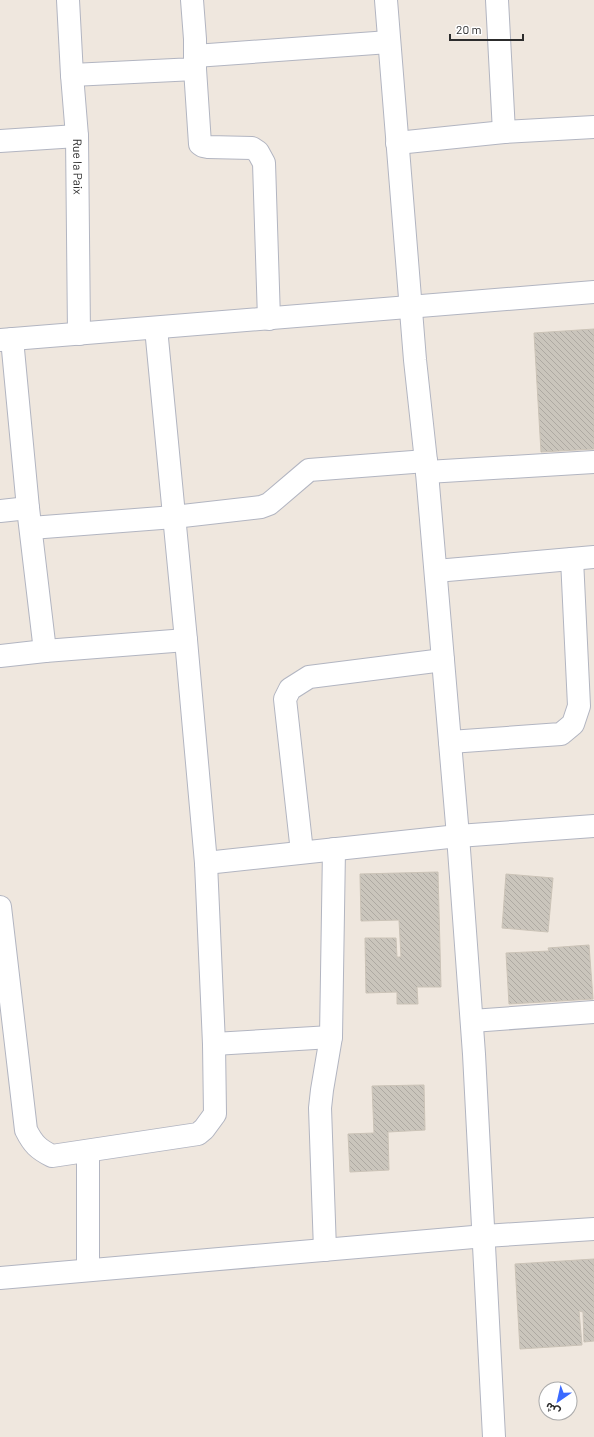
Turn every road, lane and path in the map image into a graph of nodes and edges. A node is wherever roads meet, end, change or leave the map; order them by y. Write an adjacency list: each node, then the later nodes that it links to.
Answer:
1 (68, 0): 7 (street, Rue la Paix)
2 (192, 0): 6 (street)
3 (386, 0): 5 (street)
4 (497, 0): 9 (street)
5 (389, 42): 6 (street); 12 (street)
6 (195, 62): 7 (street); 15 (street)
7 (72, 75): 10 (street, Rue la Paix)
8 (594, 127): 9 (street)
9 (504, 132): 12 (street)
10 (77, 136): 11 (street); 17 (street, Rue la Paix)
11 (0, 141)
12 (397, 143): 14 (street)
13 (594, 292): 14 (street)
14 (410, 307): 15 (street); 20 (street)
15 (269, 319): 16 (street)
16 (156, 328): 17 (street); 22 (street)
17 (79, 334): 18 (street)
18 (6, 340): 23 (street)
19 (594, 462): 20 (street)
20 (427, 466): 22 (street); 26 (street)
21 (0, 511): 23 (street)
22 (174, 517): 23 (street); 27 (street)
23 (30, 518): 28 (street)
24 (594, 557): 25 (street)
25 (572, 559): 26 (street); 31 (street)
26 (436, 571): 30 (street)
27 (186, 640): 28 (street); 36 (street)
28 (44, 651): 29 (street)
29 (0, 656)
30 (444, 660): 31 (street); 35 (street)
31 (450, 742): 33 (street)
32 (594, 826): 33 (street)
33 (458, 836): 34 (street); 40 (street)
34 (334, 849): 35 (street); 41 (street)
35 (302, 852): 36 (street)
36 (206, 863): 42 (street)
37 (0, 907): 38 (street)
38 (2, 945): 43 (street)
39 (594, 1012): 40 (street)
40 (472, 1021): 45 (street)
41 (331, 1038): 42 (street); 46 (street)
42 (214, 1044): 43 (street)
43 (88, 1151): 47 (street)
44 (594, 1229): 45 (street)
45 (485, 1236): 46 (street); 49 (street)
46 (325, 1250): 47 (street)
47 (88, 1270): 48 (street)
48 (0, 1278)
49 (494, 1437)

